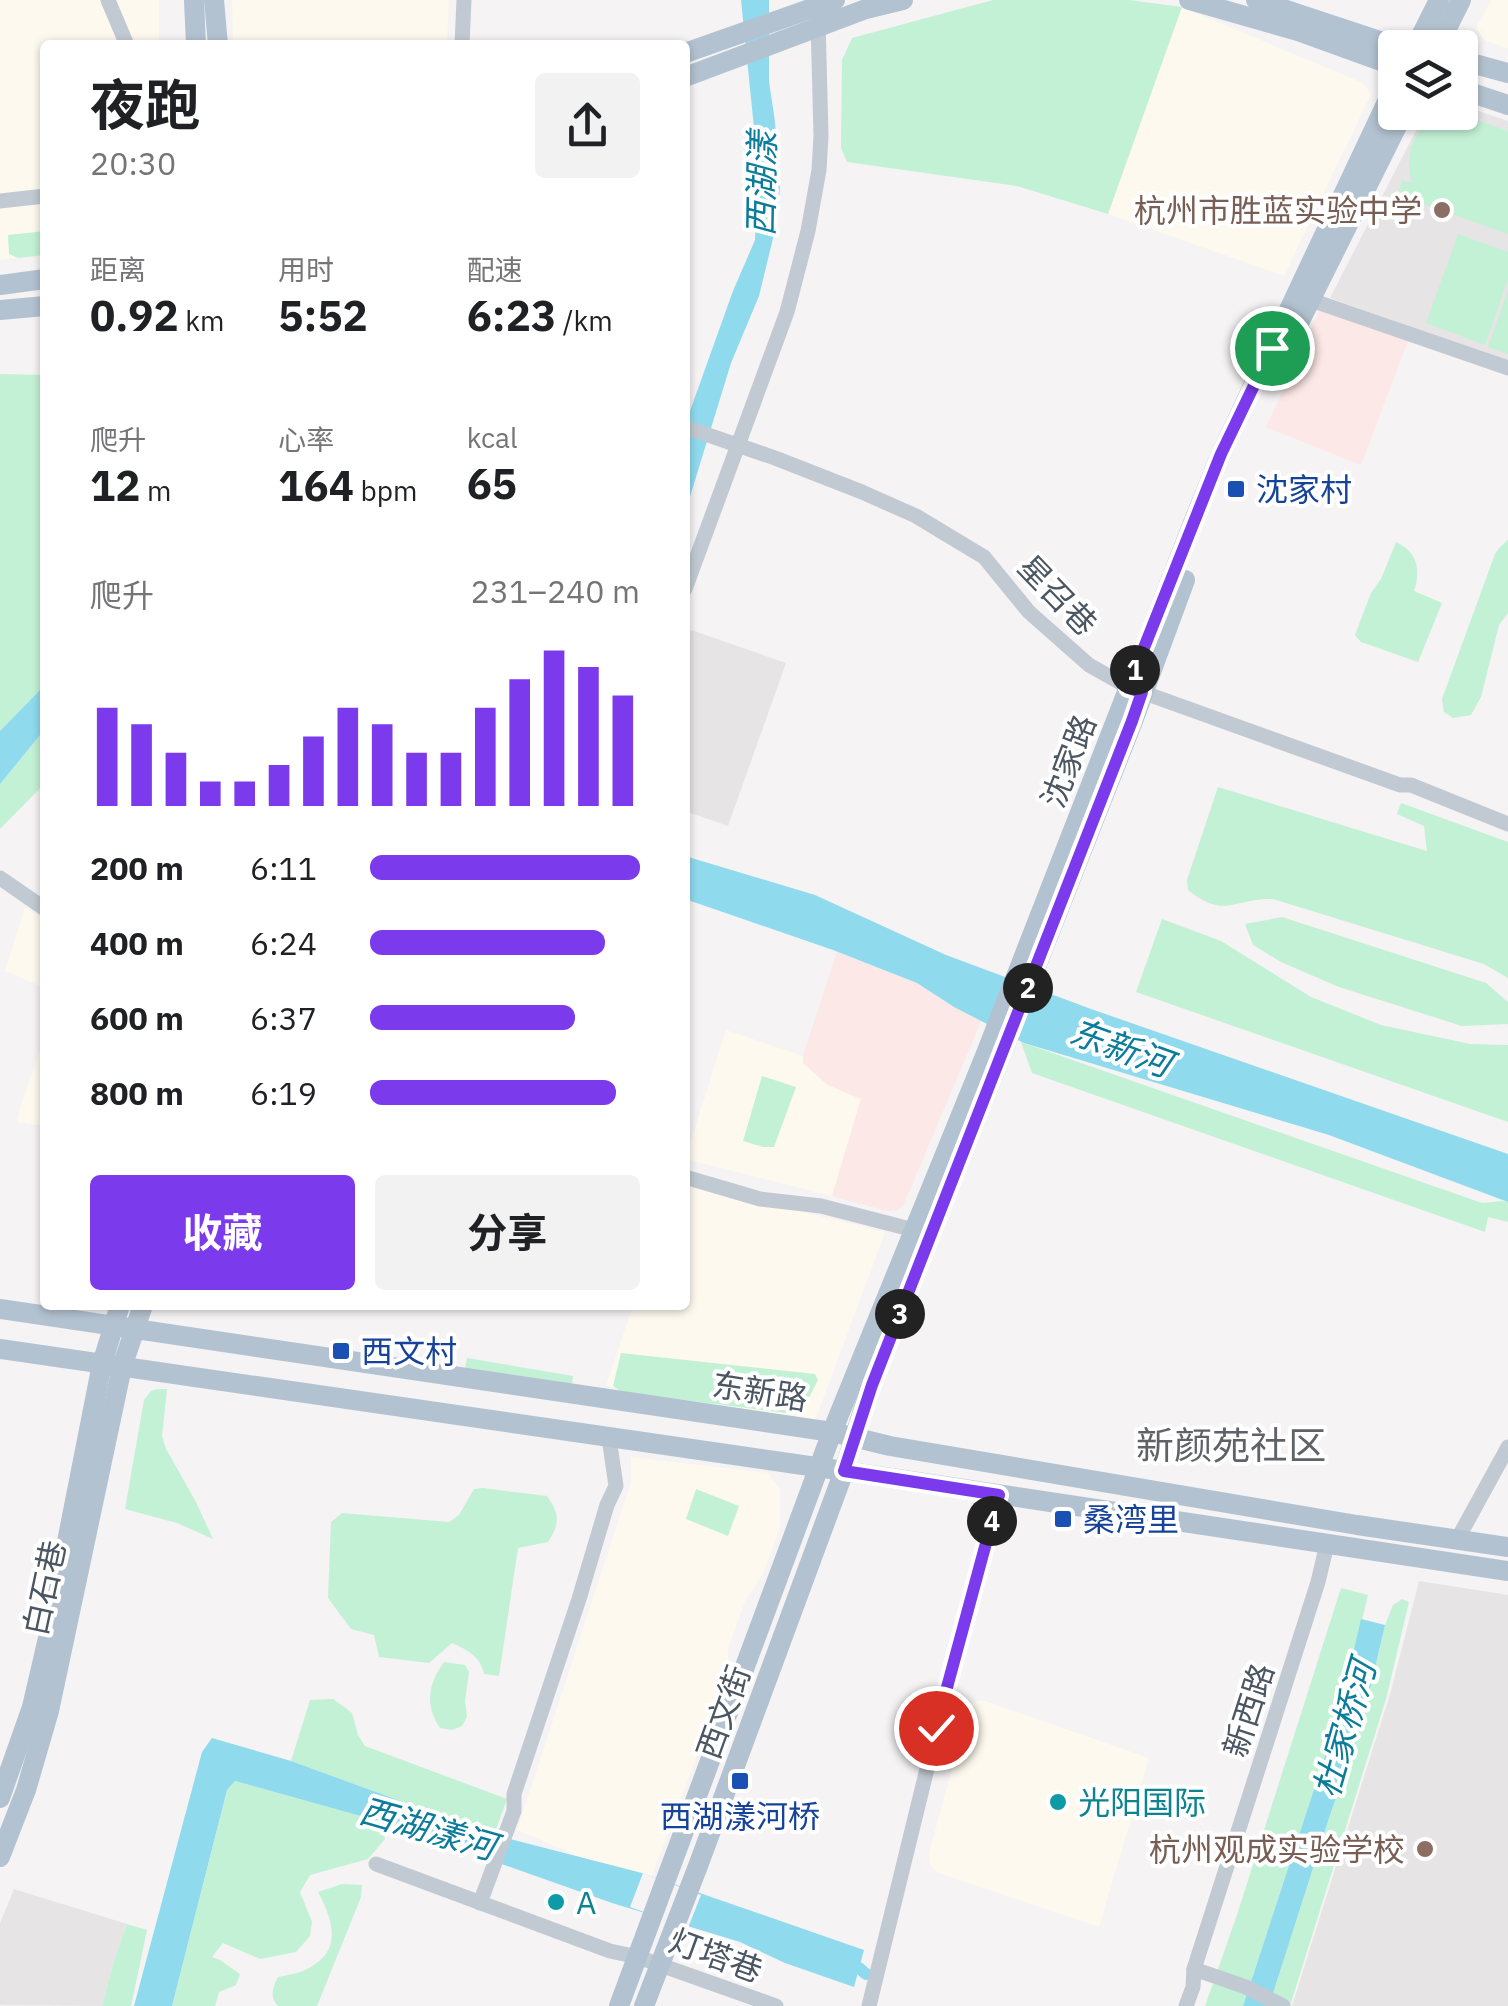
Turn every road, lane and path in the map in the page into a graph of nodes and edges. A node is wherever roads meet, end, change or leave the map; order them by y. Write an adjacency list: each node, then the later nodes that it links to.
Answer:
1 (108, 0): 13 (street)
2 (194, 0): 14 (main road)
3 (214, 0): 15 (main road)
4 (464, 0): 16 (street)
5 (903, 0): 10 (main road)
6 (1189, 0): 19 (main road)
7 (1256, 0): 17 (main road)
8 (1440, 0): 11 (main road)
9 (1461, 0): 12 (main road)
10 (822, 8): 18 (main road); 22 (main road); 36 (street)
11 (1425, 30)
12 (1446, 30)
13 (125, 40)
14 (196, 40)
15 (218, 40)
16 (462, 40)
17 (1378, 40)
18 (690, 51)
19 (1378, 60)
20 (1478, 65): 21 (main road)
21 (1508, 73)
22 (690, 75)
23 (1478, 95): 24 (main road)
24 (1508, 105)
25 (1378, 121): 38 (main road, 沈家路)
26 (1395, 130): 31 (main road, 沈家路)
27 (40, 196): 28 (street)
28 (0, 200)
29 (40, 280): 30 (main road)
30 (0, 285)
31 (1311, 300): 34 (street); 38 (main road, 沈家路)
32 (40, 306): 33 (main road)
33 (0, 310)
34 (1508, 368)
35 (690, 429): 36 (street, 星召巷)
36 (737, 446): 37 (street); 38 (street, 星召巷)
37 (690, 574)
38 (1136, 690): 39 (street, 星召巷); 43 (main road, 沈家路)
39 (1508, 824)
40 (0, 878): 41 (street)
41 (40, 906)
42 (690, 1179): 43 (street)
43 (922, 1232): 48 (main road, 沈家路); 50 (main road, 沈家路)
44 (0, 1309): 45 (main road, 东新路)
45 (124, 1319): 47 (main road, 白石巷); 48 (main road, 东新路)
46 (0, 1349): 47 (main road, 东新路)
47 (112, 1366): 49 (main road, 东新路); 59 (main road, 白石巷)
48 (832, 1432): 50 (main road, 东新路); 52 (main road, 沈家路)
49 (609, 1438): 52 (main road, 东新路); 63 (street)
50 (855, 1438): 53 (main road, 西文街); 55 (main road, 东新路)
51 (1508, 1447): 55 (street)
52 (818, 1468): 53 (main road, 东新路); 64 (main road, 西文街)
53 (844, 1471): 54 (main road, 东新路); 65 (main road, 西文街)
54 (999, 1495): 56 (main road, 东新路); 70 (street)
55 (1456, 1540): 57 (main road, 东新路)
56 (1327, 1544): 58 (main road, 东新路); 66 (street, 新西路)
57 (1508, 1548)
58 (1508, 1572)
59 (15, 1763): 60 (main road, 白石巷); 61 (main road, 白石巷)
60 (0, 1798)
61 (0, 1858)
62 (376, 1864): 63 (street, 灯塔巷)
63 (480, 1902): 64 (street, 灯塔巷)
64 (638, 1956): 65 (street, 灯塔巷); 67 (main road, 西文街)
65 (660, 1964): 68 (main road, 西文街); 69 (street, 灯塔巷)
66 (1194, 1969): 71 (street, 新西路); 72 (street)
67 (620, 2006)
68 (644, 2006)
69 (776, 2006)
70 (869, 2006)
71 (1186, 2006)
72 (1283, 2006)

